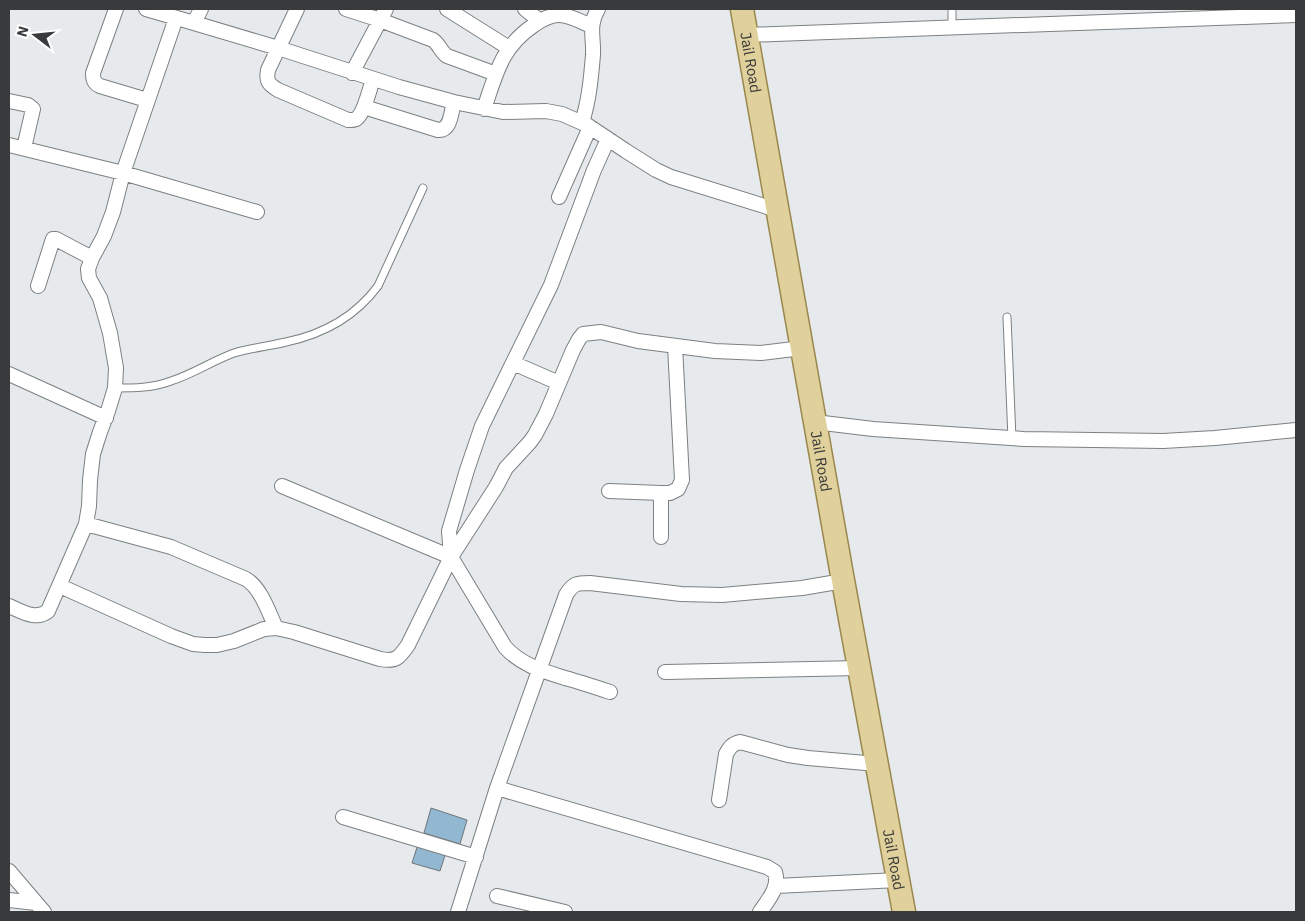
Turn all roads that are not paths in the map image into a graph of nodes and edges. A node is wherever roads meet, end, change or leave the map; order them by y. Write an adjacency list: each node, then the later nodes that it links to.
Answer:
1 (116, 9): 24 (street)
2 (146, 9): 13 (street)
3 (201, 9): 15 (street)
4 (297, 9): 19 (street)
5 (346, 9): 11 (street)
6 (447, 9): 20 (street)
7 (525, 9): 14 (street)
8 (598, 9): 16 (street)
9 (742, 9): 18 (main road, Jail Road)
10 (952, 9): 17 (lane)
11 (383, 14): 21 (street); 22 (street)
12 (1296, 15): 17 (street)
13 (176, 18): 15 (street); 24 (street)
14 (540, 21): 16 (street); 20 (street)
15 (194, 23): 19 (street)
16 (592, 26): 29 (street)
17 (952, 28): 18 (street)
18 (746, 35): 36 (main road, Jail Road)
19 (278, 48): 21 (street); 27 (street)
20 (509, 48): 22 (street)
21 (352, 73): 23 (street)
22 (496, 74): 28 (street)
23 (373, 79): 26 (street); 27 (street)
24 (147, 100): 33 (street)
25 (9, 101): 32 (street)
26 (454, 102): 27 (street); 28 (street)
27 (364, 107)
28 (484, 108): 29 (street)
29 (586, 125): 30 (street); 35 (street)
30 (608, 139): 36 (street); 43 (street)
31 (9, 145): 32 (street)
32 (24, 148): 33 (street)
33 (123, 173): 37 (street); 38 (street)
34 (423, 188): 46 (lane)
35 (559, 197)
36 (777, 210): 42 (main road, Jail Road)
37 (257, 212)
38 (92, 258): 39 (street); 46 (street)
39 (38, 286)
40 (1007, 317): 50 (lane)
41 (675, 346): 42 (street); 45 (street); 53 (street)
42 (802, 348): 48 (main road, Jail Road)
43 (513, 364): 45 (street); 56 (street)
44 (9, 374): 47 (street)
45 (559, 383): 56 (street)
46 (115, 388): 47 (street)
47 (106, 418): 54 (street)
48 (815, 422): 50 (street); 57 (main road, Jail Road)
49 (1296, 430): 50 (street)
50 (1012, 439)
51 (282, 486): 56 (street)
52 (609, 491): 53 (street)
53 (661, 493): 55 (street)
54 (86, 524): 58 (street); 60 (street)
55 (661, 537)
56 (451, 557): 60 (street); 62 (street)
57 (843, 581): 61 (main road, Jail Road); 62 (street)
58 (60, 586): 59 (street); 60 (street)
59 (9, 606)
60 (276, 628)
61 (860, 668): 63 (street); 65 (main road, Jail Road)
62 (539, 670): 64 (street); 66 (street)
63 (665, 672)
64 (610, 692)
65 (877, 764): 67 (street); 71 (main road, Jail Road)
66 (498, 788): 69 (street); 72 (street)
67 (719, 800)
68 (343, 817): 69 (street)
69 (476, 857): 76 (street)
70 (9, 871): 75 (street)
71 (898, 880): 72 (street); 79 (main road, Jail Road)
72 (776, 886): 78 (street)
73 (497, 896): 77 (street)
74 (9, 900): 75 (street)
75 (40, 908)
76 (458, 912)
77 (565, 912)
78 (760, 912)
79 (904, 912)

